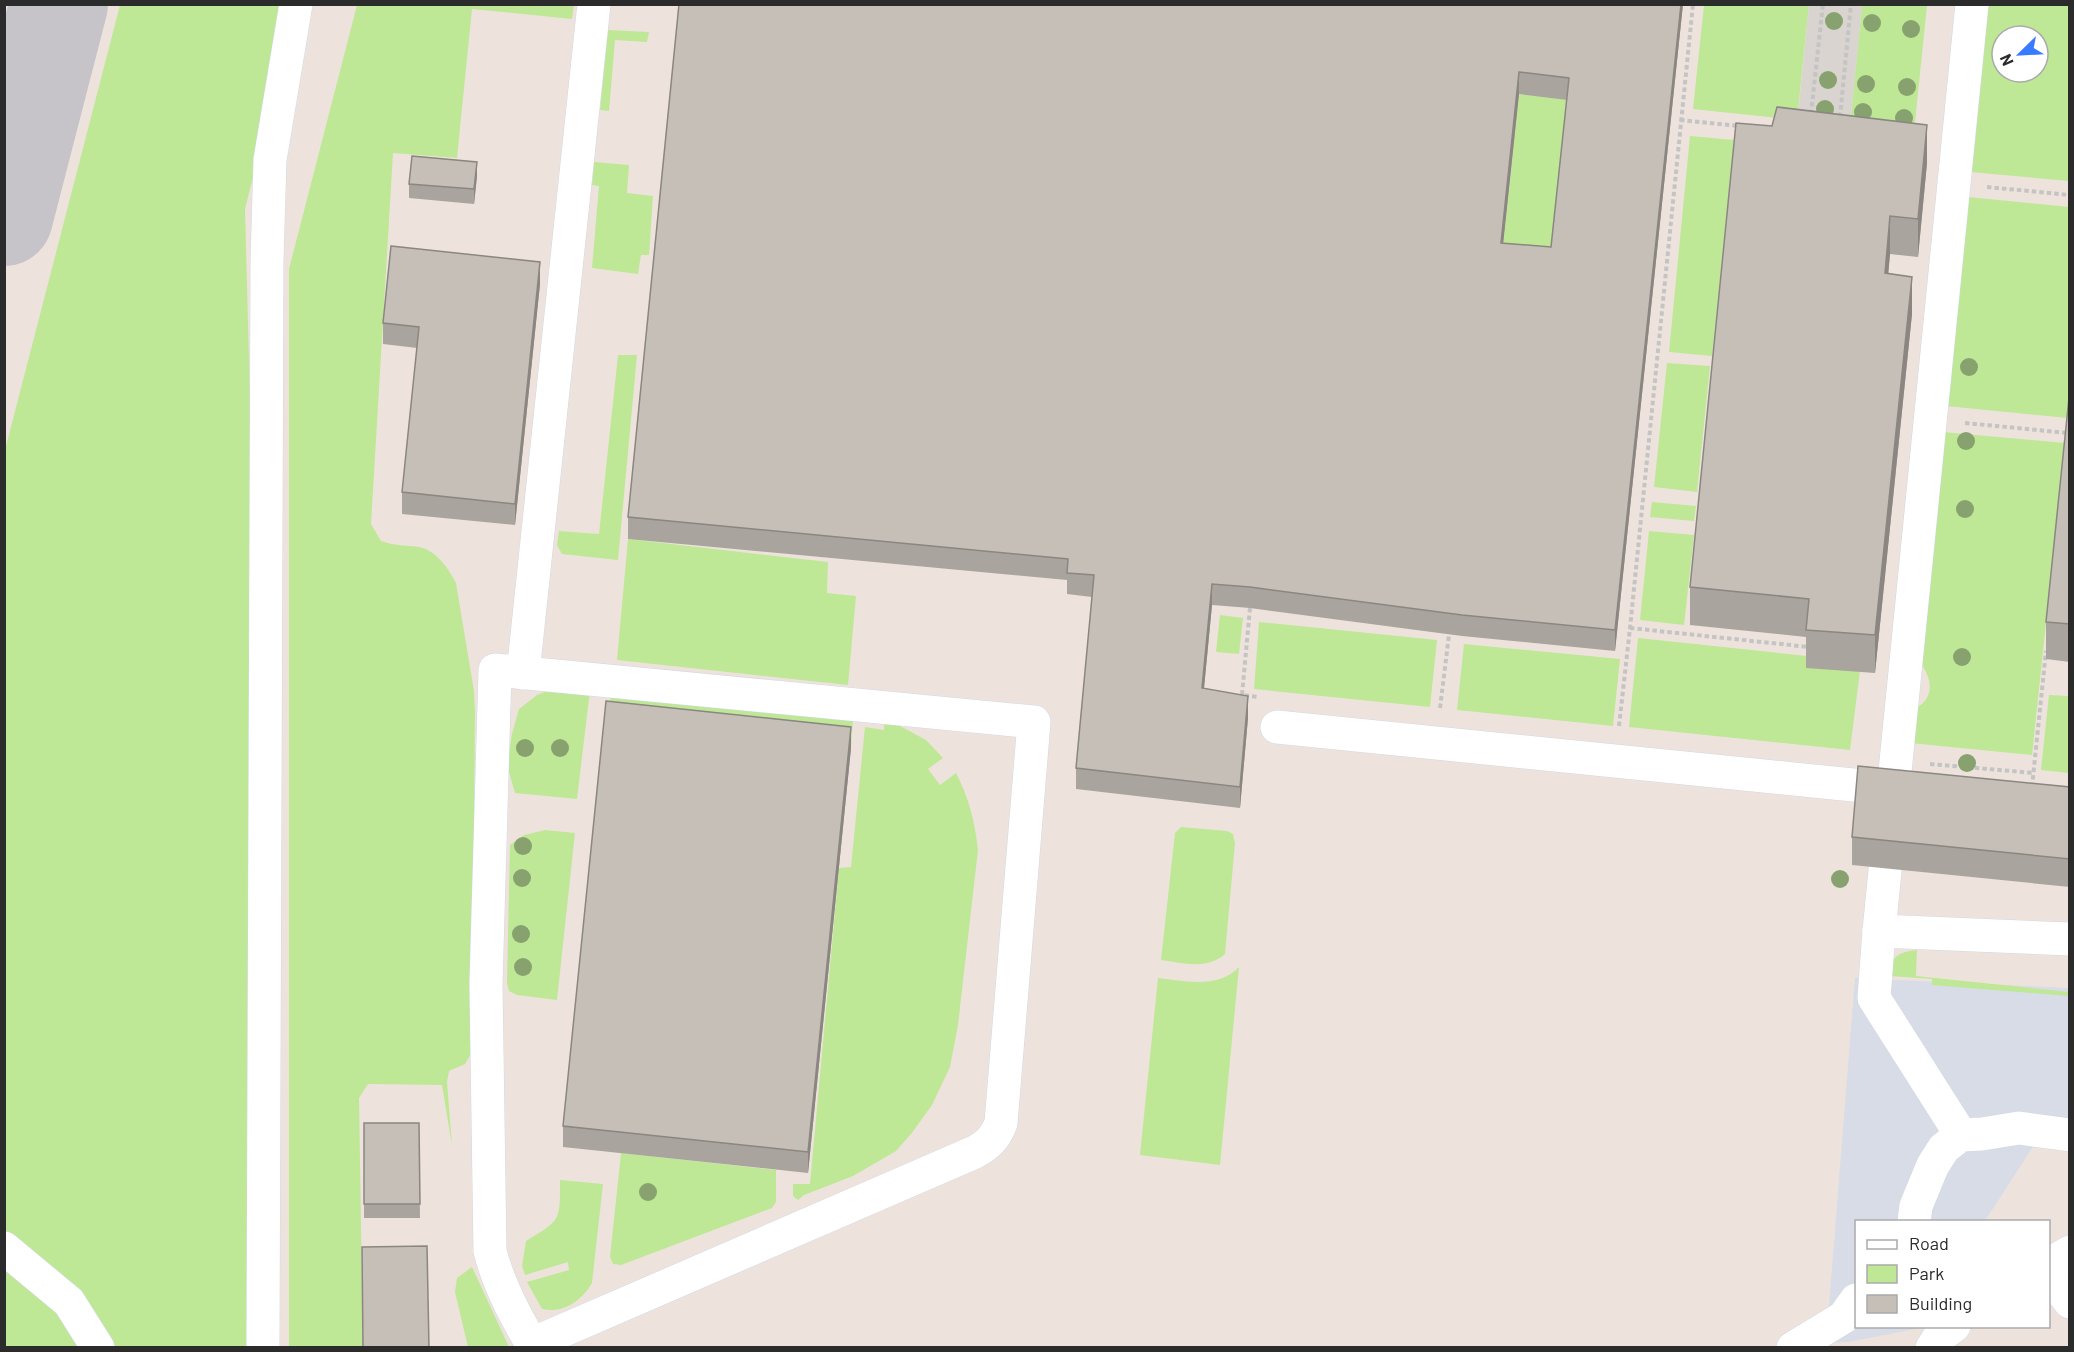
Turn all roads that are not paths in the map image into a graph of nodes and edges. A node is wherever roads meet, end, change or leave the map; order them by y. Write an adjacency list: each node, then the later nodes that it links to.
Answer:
1 (296, 4): 19 (street)
2 (594, 4): 4 (street)
3 (1972, 4): 6 (street)
4 (523, 673): 17 (street); 17 (street)
5 (1277, 727): 6 (street)
6 (1893, 789): 7 (street)
7 (1879, 931): 8 (street); 9 (street)
8 (2070, 939)
9 (1961, 1135): 10 (street); 11 (street)
10 (2070, 1136)
11 (1914, 1220)
12 (4, 1248): 18 (street)
13 (2070, 1252): 14 (street)
14 (2059, 1284)
15 (1855, 1303): 20 (street)
16 (1951, 1328): 21 (street)
17 (533, 1346)
18 (98, 1347)
19 (263, 1347)
20 (1793, 1347)
21 (1932, 1347)

